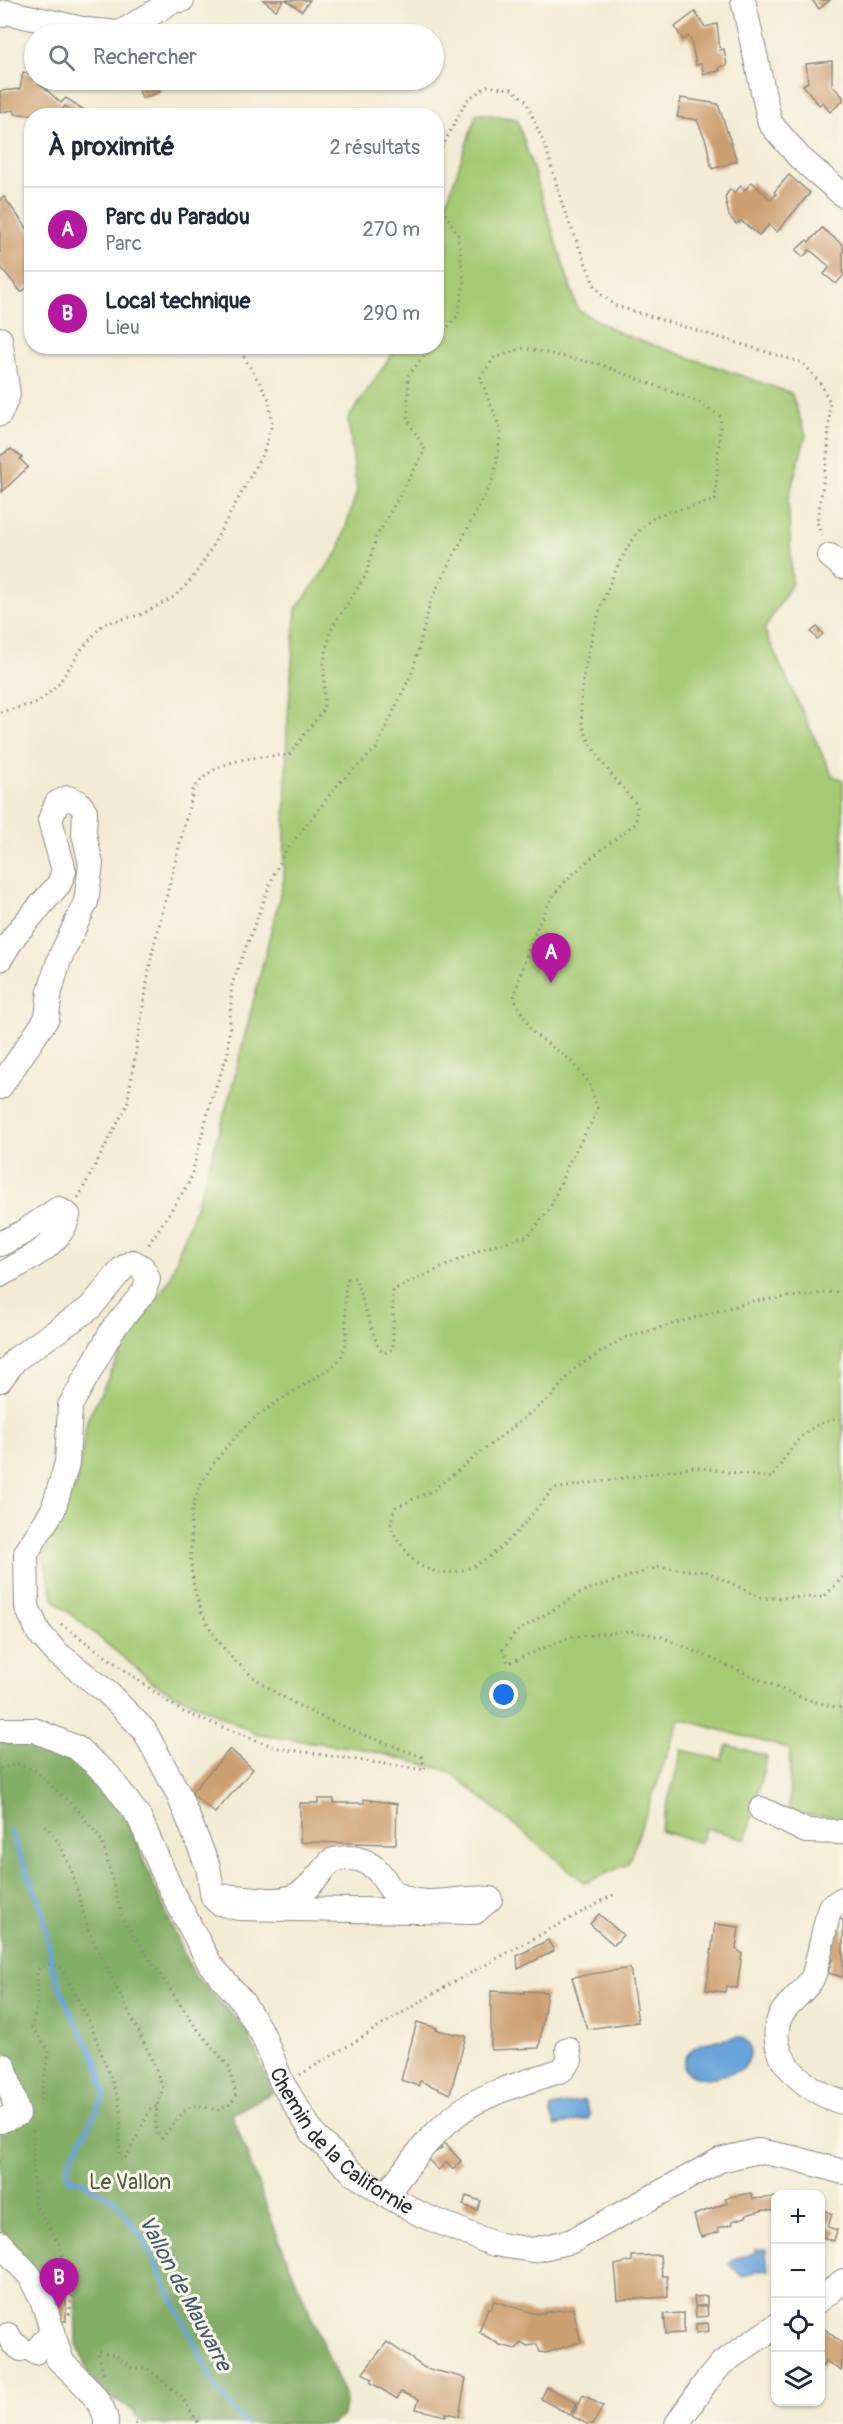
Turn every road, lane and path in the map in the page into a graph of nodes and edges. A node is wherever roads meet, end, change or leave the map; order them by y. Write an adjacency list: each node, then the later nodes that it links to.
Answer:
1 (182, 0): 5 (street)
2 (743, 0): 7 (street)
3 (0, 15): 4 (street)
4 (60, 24)
5 (135, 24)
6 (444, 143): 14 (path)
7 (843, 195)
8 (444, 211): 9 (path)
9 (444, 332)
10 (0, 339): 13 (street)
11 (243, 354): 15 (path)
12 (426, 354): 18 (path)
13 (0, 414)
14 (836, 561)
15 (0, 712)
16 (0, 959): 17 (street)
17 (0, 1087)
18 (68, 1215): 19 (street); 21 (street)
19 (0, 1244)
20 (142, 1256): 23 (street); 26 (path); 34 (street)
21 (0, 1275)
22 (843, 1291): 24 (path)
23 (0, 1380)
24 (843, 1419)
25 (843, 1576): 27 (path)
26 (59, 1623)
27 (843, 1706)
28 (0, 1731): 38 (street, Chemin de la Californie)
29 (0, 1769): 40 (path)
30 (761, 1809): 32 (street)
31 (45, 1825): 40 (path)
32 (843, 1832)
33 (615, 1894): 38 (path)
34 (213, 1896): 34 (street)
35 (843, 1899): 39 (street)
36 (568, 2049): 45 (street)
37 (0, 2067): 42 (street)
38 (282, 2083): 45 (street, Chemin de la Californie)
39 (843, 2102)
40 (157, 2106): 41 (path)
41 (37, 2116)
42 (0, 2121)
43 (34, 2125): 49 (path)
44 (843, 2172): 45 (street, Chemin de la Californie)
45 (386, 2195)
46 (0, 2243): 49 (street)
47 (843, 2281): 48 (street)
48 (822, 2298)
49 (60, 2328): 51 (street); 53 (street)
50 (771, 2329): 55 (street)
51 (15, 2340)
52 (103, 2374): 54 (path)
53 (106, 2424)
54 (199, 2424)
55 (677, 2424)

